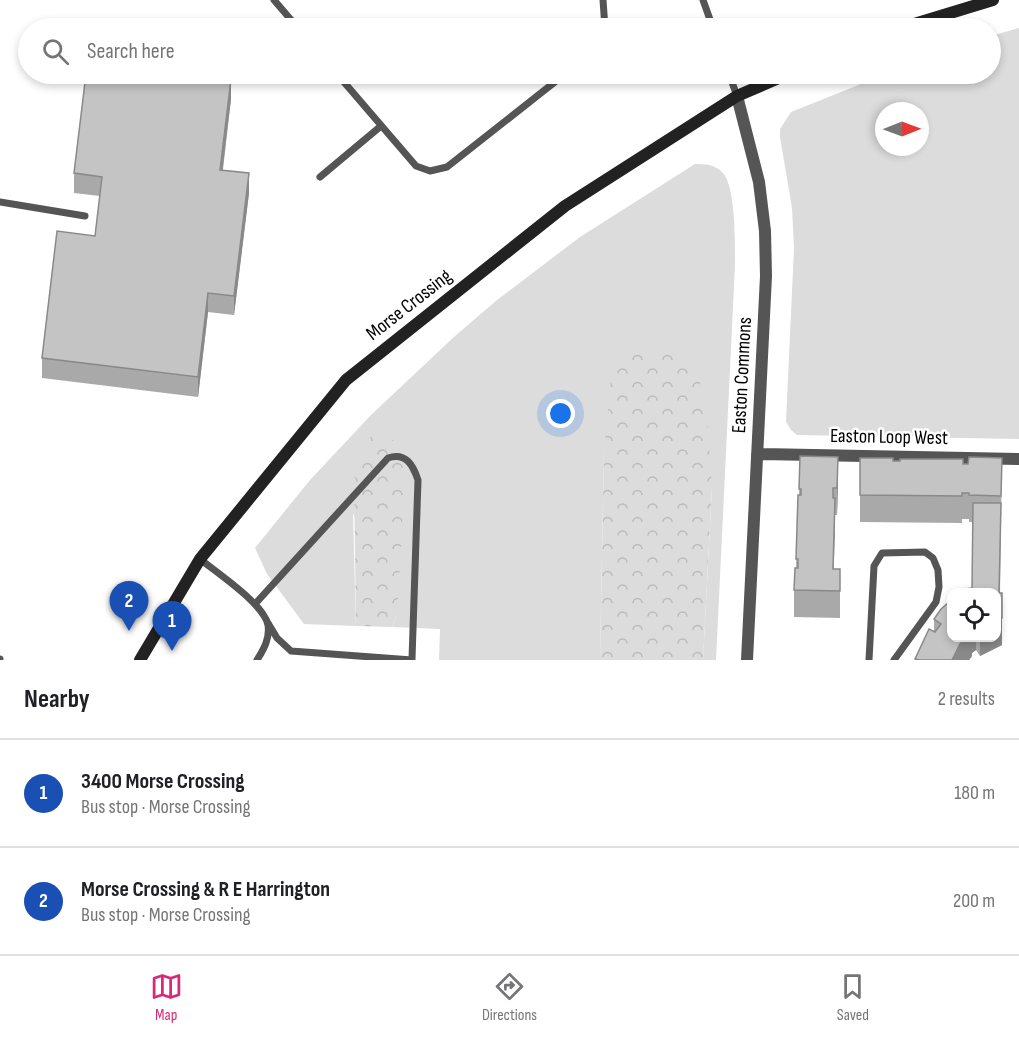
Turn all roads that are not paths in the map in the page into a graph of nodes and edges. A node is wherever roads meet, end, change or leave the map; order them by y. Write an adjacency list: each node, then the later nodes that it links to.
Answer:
1 (274, 0): 5 (lane)
2 (603, 0): 6 (lane)
3 (703, 0): 7 (lane)
4 (993, 0): 8 (main road)
5 (289, 18)
6 (604, 18)
7 (709, 18)
8 (934, 18)
9 (345, 84): 14 (lane)
10 (552, 84): 14 (lane)
11 (733, 84): 13 (lane)
12 (765, 84): 13 (main road, Morse Crossing)
13 (737, 96): 18 (street, Easton Commons); 20 (main road, Morse Crossing)
14 (381, 126): 15 (lane)
15 (320, 177)
16 (0, 202): 17 (lane)
17 (85, 216)
18 (757, 454): 19 (street, Easton Loop West); 26 (street, Easton Commons)
19 (1019, 459)
20 (200, 559): 21 (lane); 23 (main road, Morse Crossing)
21 (255, 603): 22 (lane); 25 (lane)
22 (268, 623): 24 (lane); 25 (lane)
23 (140, 660)
24 (257, 660)
25 (412, 660)
26 (747, 660)
27 (869, 660): 28 (lane)
28 (894, 660)

